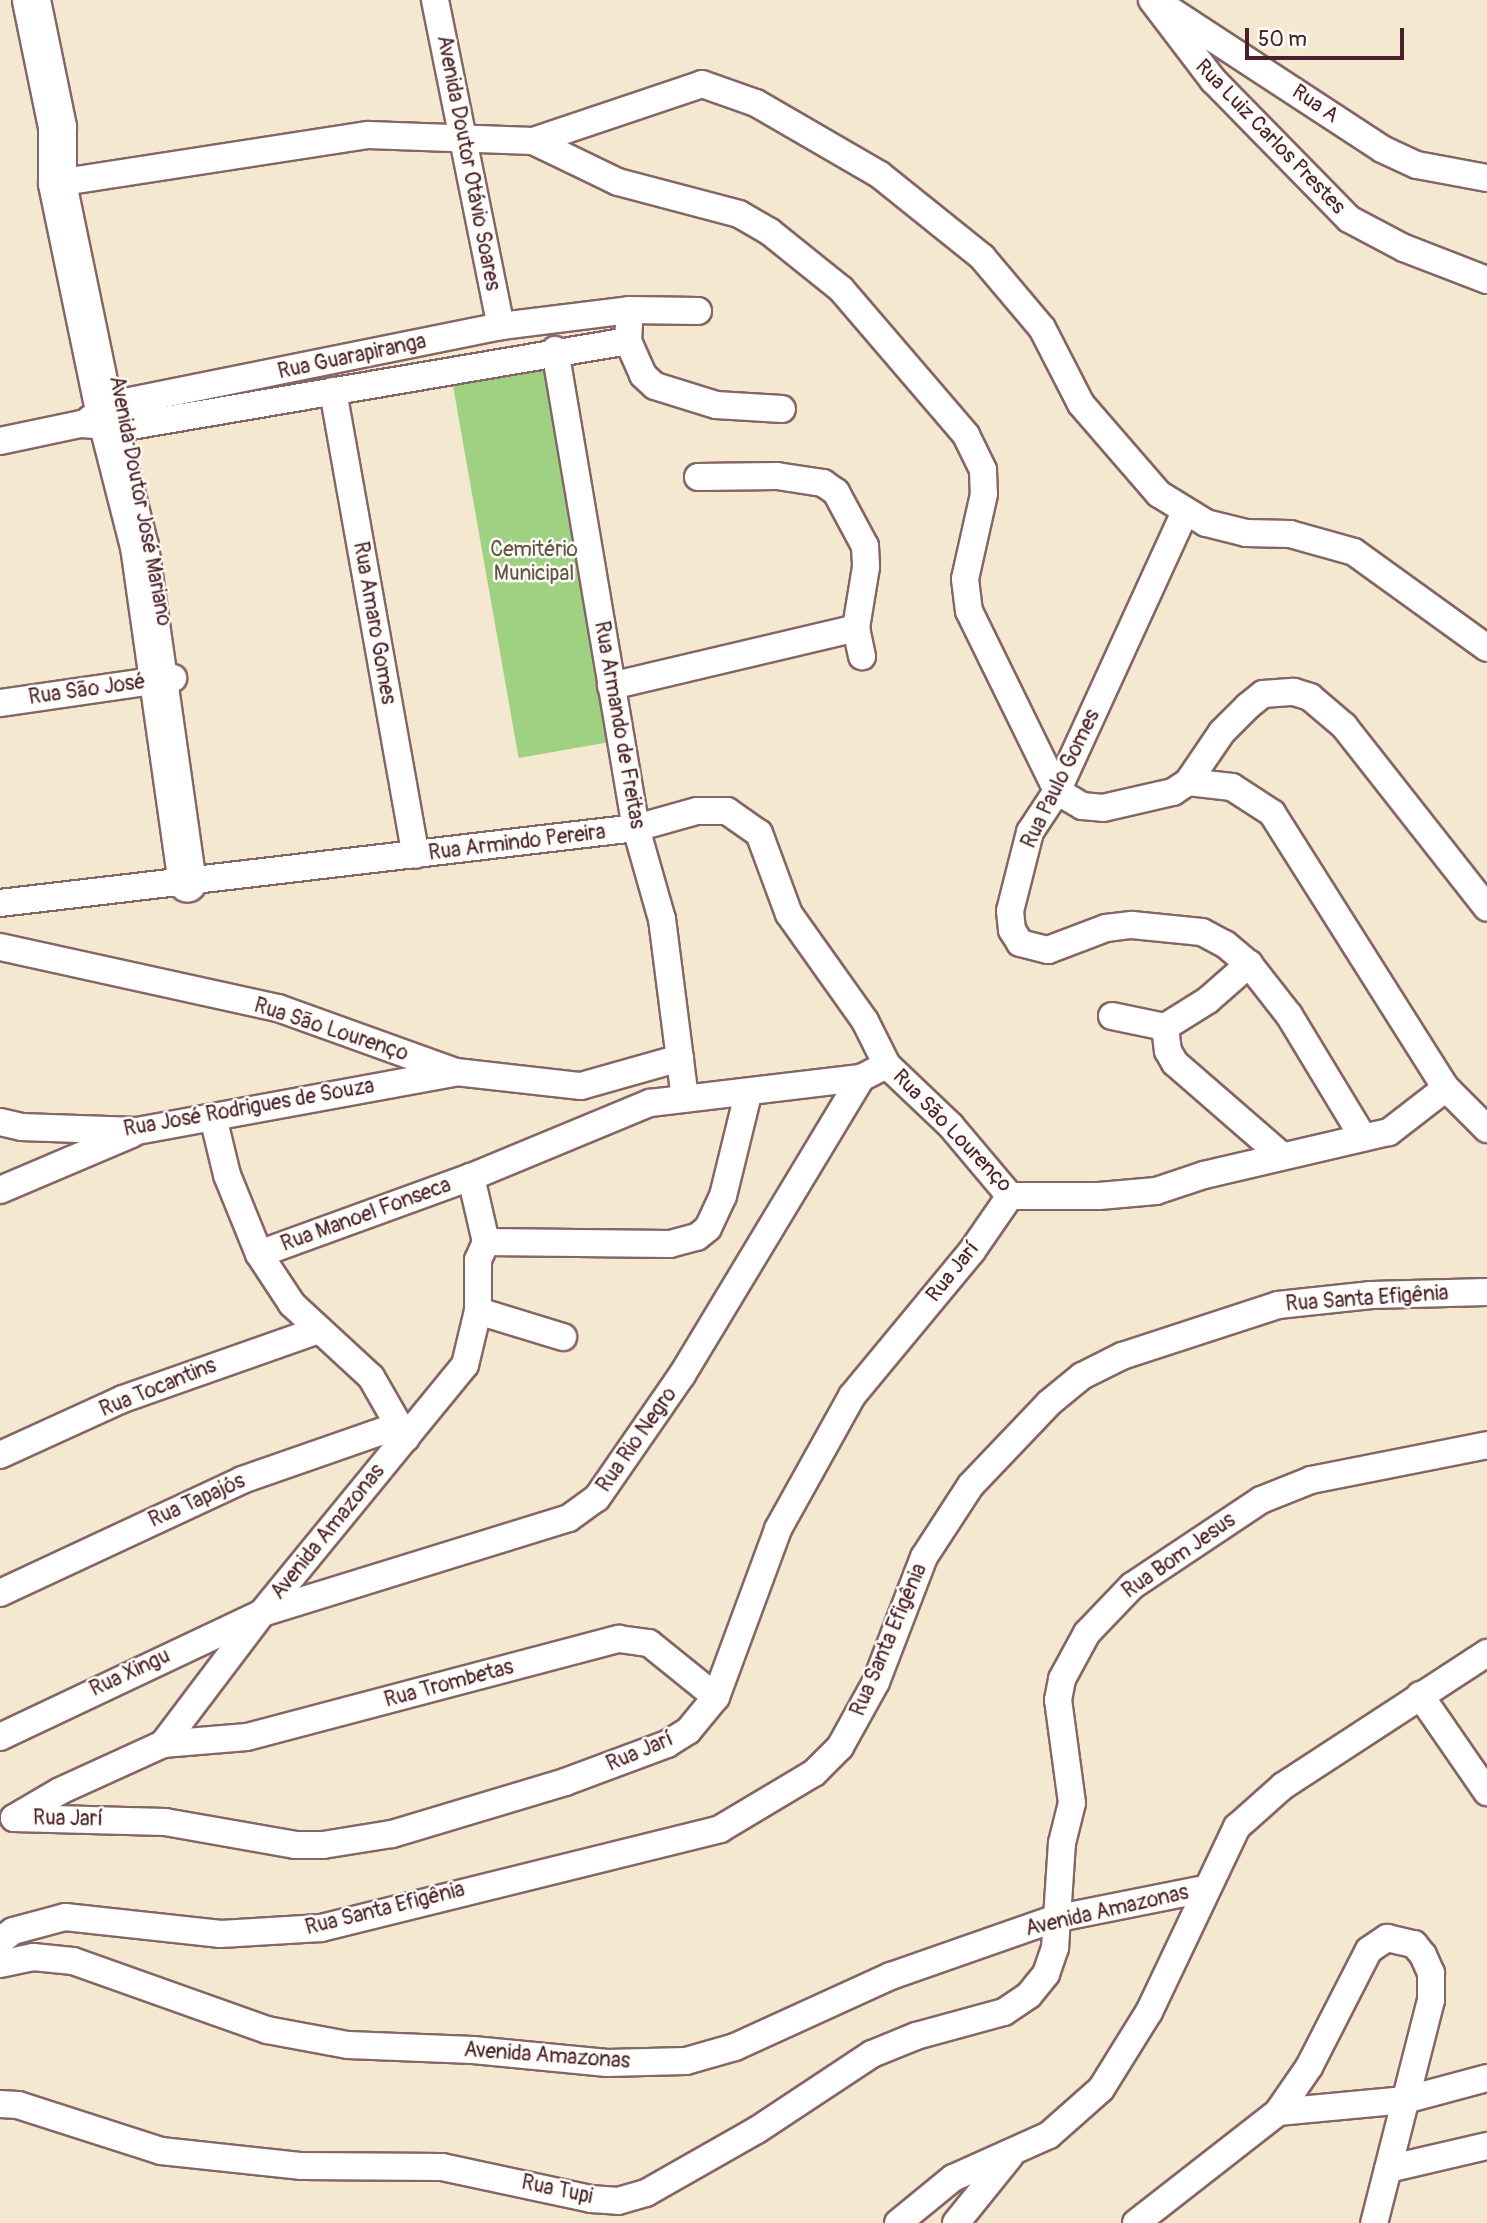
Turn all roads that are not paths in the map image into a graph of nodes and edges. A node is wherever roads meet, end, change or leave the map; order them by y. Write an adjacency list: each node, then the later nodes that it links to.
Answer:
1 (31, 0): 7 (street, Avenida Doutor José Mariano)
2 (435, 0): 4 (street, Avenida Doutor Otávio Soares)
3 (1154, 0): 6 (street, Rua A); 8 (street, Rua Luiz Carlos Prestes)
4 (463, 139): 5 (street); 7 (street); 11 (street, Avenida Doutor Otávio Soares)
5 (533, 141): 19 (street); 27 (street)
6 (1487, 178)
7 (70, 181): 16 (street, Avenida Doutor José Mariano)
8 (1487, 280)
9 (629, 310): 10 (street, Rua Guarapiranga); 11 (street, Rua Guarapiranga); 12 (street)
10 (698, 311)
11 (500, 326): 16 (street, Rua Guarapiranga)
12 (628, 341): 13 (street, Rua Guarapiranga); 15 (street)
13 (555, 350): 14 (street, Rua Guarapiranga); 24 (street, Rua Armando de Freitas)
14 (332, 391): 16 (street, Rua Guarapiranga); 29 (street, Rua Amaro Gomes)
15 (782, 409)
16 (108, 418): 17 (street, Rua Guarapiranga); 23 (street, Avenida Doutor José Mariano)
17 (0, 441)
18 (698, 477): 20 (street)
19 (1185, 512): 21 (street); 27 (street, Rua Paulo Gomes)
20 (856, 628): 22 (street); 24 (street)
21 (1487, 648)
22 (862, 656)
23 (167, 679): 25 (street, Rua São José); 30 (street, Avenida Doutor José Mariano)
24 (611, 686): 28 (street, Rua Armando de Freitas)
25 (0, 703)
26 (1188, 782): 27 (street); 32 (street); 42 (street)
27 (1057, 791): 34 (street, Rua Paulo Gomes)
28 (636, 828): 29 (street, Rua Armindo Pereira); 37 (street, Rua Armando de Freitas); 38 (street, Rua Armindo Pereira)
29 (416, 855): 30 (street, Rua Armindo Pereira)
30 (199, 881): 31 (street, Rua Armindo Pereira)
31 (0, 903)
32 (1487, 908)
33 (0, 947): 39 (street, Rua São Lourenço)
34 (1249, 964): 36 (street); 51 (street, Rua Paulo Gomes)
35 (1112, 1016): 36 (street)
36 (1165, 1027): 52 (street)
37 (680, 1058): 41 (street); 44 (street, Rua Armando de Freitas)
38 (887, 1065): 40 (street, Rua São Lourenço); 55 (street, Rua São Lourenço)
39 (456, 1072): 41 (street, Rua São Lourenço); 46 (street, Rua José Rodrigues de Souza)
40 (861, 1079): 43 (street, Rua São Lourenço); 66 (street, Rua Rio Negro)
41 (582, 1086): 50 (street)
42 (1446, 1088): 48 (street); 51 (street, Rua São Lourenço)
43 (748, 1094): 44 (street, Rua São Lourenço); 56 (street)
44 (685, 1100): 45 (street, Rua São Lourenço)
45 (650, 1103): 50 (street, Rua Manoel Fonseca)
46 (213, 1117): 49 (street, Rua José Rodrigues de Souza); 57 (street)
47 (0, 1122): 49 (street, Rua José Rodrigues de Souza)
48 (1487, 1129)
49 (137, 1131): 54 (street)
50 (577, 1131): 53 (street, Rua Manoel Fonseca)
51 (1363, 1137): 52 (street, Rua São Lourenço)
52 (1282, 1156): 55 (street, Rua São Lourenço)
53 (471, 1177): 56 (street, Avenida Amazonas); 57 (street, Rua Manoel Fonseca)
54 (0, 1191)
55 (1010, 1196): 69 (street, Rua Jarí)
56 (486, 1242): 59 (street, Avenida Amazonas)
57 (258, 1254): 60 (street, Rua Manoel Fonseca)
58 (1487, 1292): 76 (street, Rua Santa Efigênia)
59 (478, 1311): 61 (street); 62 (street, Avenida Amazonas)
60 (319, 1330): 62 (street, Rua Manoel Fonseca); 64 (street, Rua Tocantins)
61 (563, 1337)
62 (403, 1431): 65 (street, Rua Tapajós); 66 (street, Avenida Amazonas)
63 (1487, 1445): 75 (street, Rua Bom Jesus)
64 (1, 1449)
65 (0, 1593)
66 (262, 1613): 70 (street, Rua Xingu); 71 (street, Avenida Amazonas)
67 (1487, 1653): 68 (street)
68 (1420, 1695): 72 (street); 74 (street)
69 (716, 1697): 71 (street, Rua Trombetas); 73 (street, Rua Jarí)
70 (0, 1737)
71 (163, 1744): 73 (street, Avenida Amazonas)
72 (1487, 1792)
73 (7, 1822)
74 (1204, 1889): 75 (street, Avenida Amazonas); 83 (street)
75 (1055, 1919): 77 (street, Avenida Amazonas); 80 (street, Rua Tupi)
76 (0, 1941)
77 (0, 1964)
78 (1487, 2078): 79 (street)
79 (1405, 2100): 81 (street); 81 (street); 84 (street)
80 (0, 2104)
81 (1278, 2112): 88 (street)
82 (1487, 2146): 84 (street)
83 (1018, 2147): 86 (street); 87 (street)
84 (1388, 2169): 85 (street)
85 (1372, 2221)
86 (898, 2223)
87 (956, 2223)
88 (1136, 2223)

